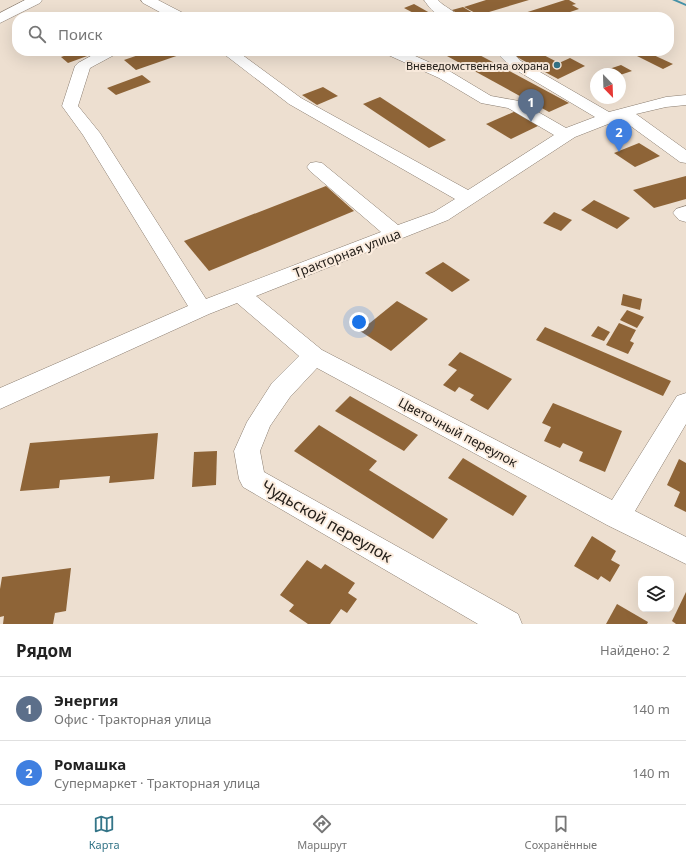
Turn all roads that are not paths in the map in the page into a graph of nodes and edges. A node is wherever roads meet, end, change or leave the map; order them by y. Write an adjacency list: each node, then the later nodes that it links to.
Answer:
1 (35, 0): 5 (street)
2 (148, 0): 6 (street)
3 (432, 0): 7 (street)
4 (12, 12): 8 (street)
5 (13, 12)
6 (171, 12)
7 (443, 12)
8 (0, 19)
9 (102, 56): 23 (street)
10 (234, 56): 18 (street)
11 (402, 56): 15 (street)
12 (507, 56): 14 (street)
13 (686, 100): 14 (street, Тракторная улица)
14 (615, 115): 15 (street, Тракторная улица); 16 (street)
15 (566, 135): 18 (street, Тракторная улица)
16 (686, 158)
17 (316, 167): 21 (street)
18 (469, 199): 21 (street, Тракторная улица)
19 (686, 212): 20 (street)
20 (686, 216)
21 (396, 234): 22 (street, Тракторная улица)
22 (241, 295): 23 (street, Тракторная улица); 24 (street, Цветочный переулок)
23 (202, 309): 25 (street, Тракторная улица)
24 (314, 356): 27 (street, Цветочный переулок); 29 (street, Чудьской переулок)
25 (0, 399)
26 (686, 403): 27 (street)
27 (617, 516): 28 (street, Цветочный переулок)
28 (686, 551)
29 (507, 624)

